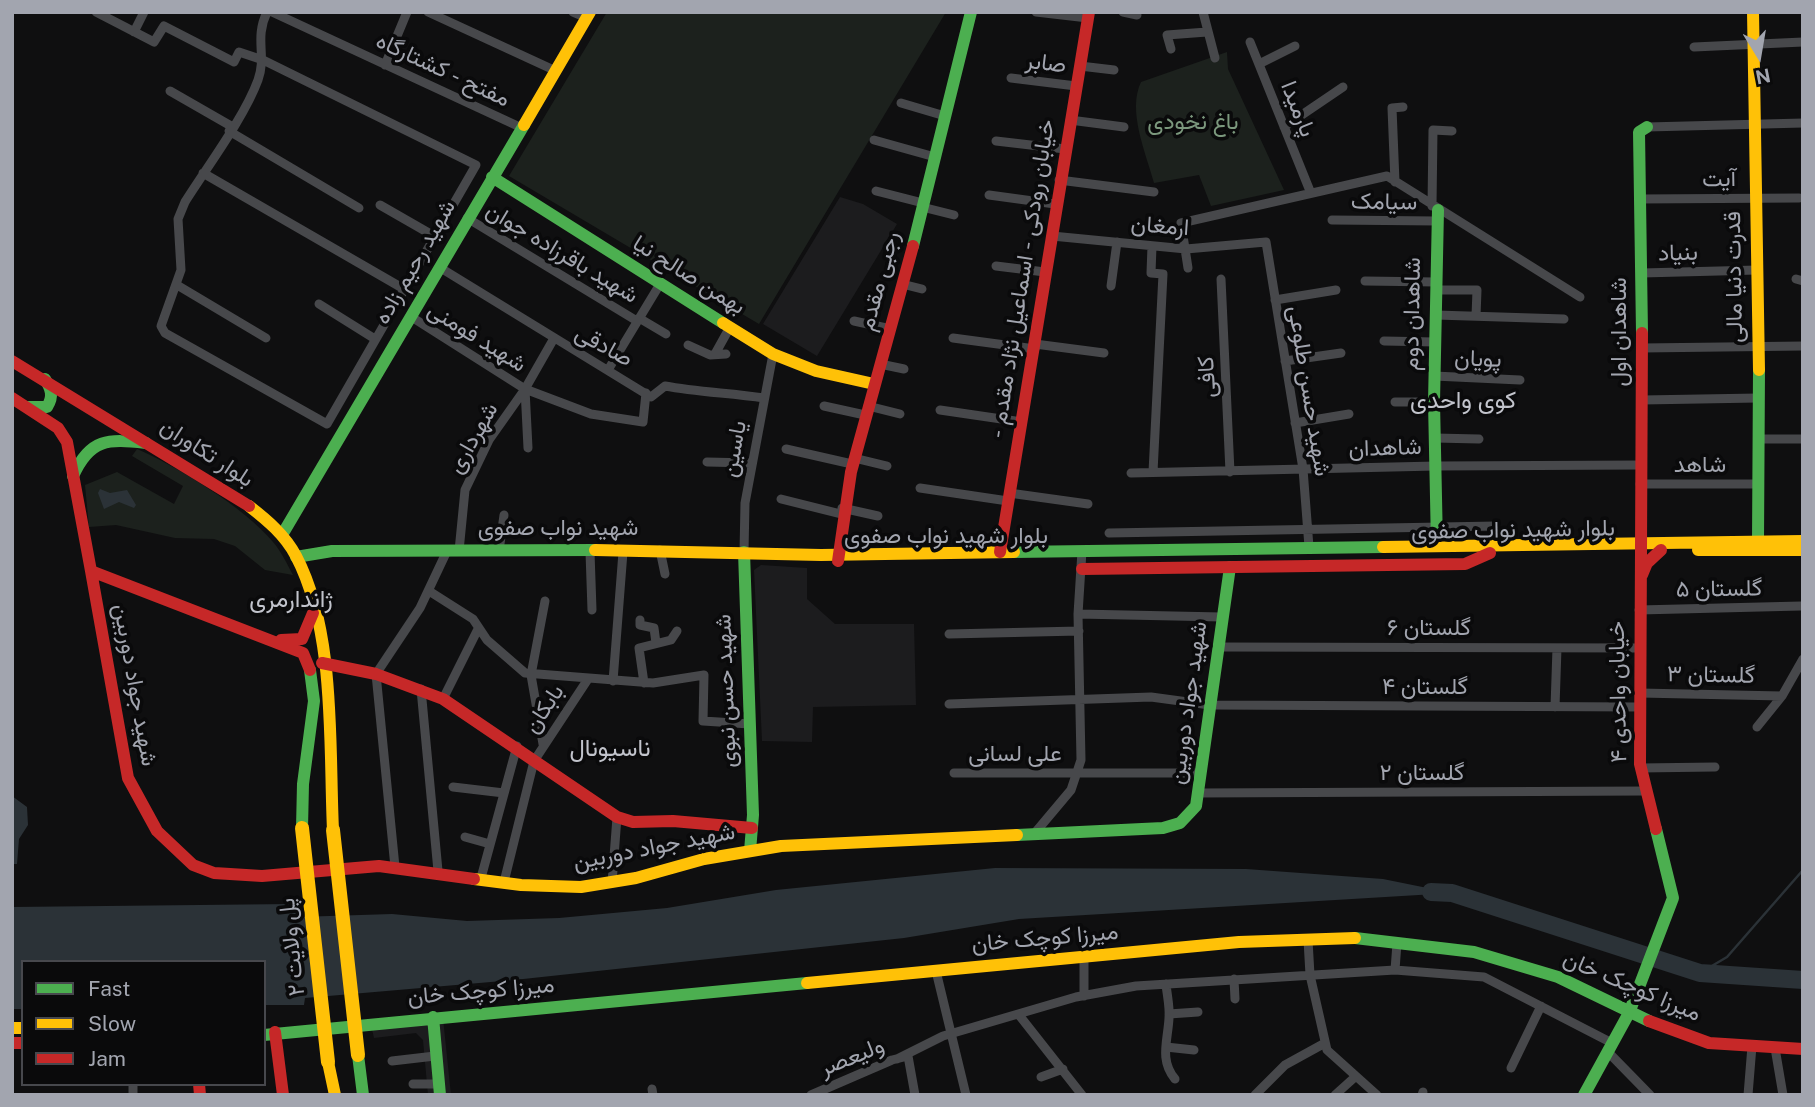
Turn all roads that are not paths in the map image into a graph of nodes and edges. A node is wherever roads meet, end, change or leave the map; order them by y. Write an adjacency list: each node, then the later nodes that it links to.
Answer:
1 (96, 12): 17 (street)
2 (144, 12): 17 (street)
3 (267, 12): 26 (street)
4 (272, 12): 16 (street, مفتح - کشتارگاه)
5 (299, 12): 16 (street)
6 (407, 12): 28 (street)
7 (428, 12): 31 (street)
8 (971, 12): 38 (main road, رجبی مقدم)
9 (1036, 12): 14 (street)
10 (1123, 12): 15 (street)
11 (1203, 12): 18 (street)
12 (1753, 12): 21 (main road, قدرت دنیا مالی)
13 (584, 14): 31 (main road, شهید رحیم زاده)
14 (1088, 15): 29 (main road, - خیابان رودکی - اسماعیل نژاد مقدم)
15 (1138, 15)
16 (299, 25): 28 (street, مفتح - کشتارگاه)
17 (134, 32): 26 (street)
18 (1207, 32): 24 (street); 25 (street)
19 (1250, 42): 27 (street, پارمیدا)
20 (1803, 42): 21 (street)
21 (1754, 43): 23 (street); 40 (main road, قدرت دنیا مالی)
22 (1295, 46): 27 (street)
23 (1694, 47)
24 (1171, 49)
25 (1215, 58)
26 (263, 60): 46 (street); 71 (street)
27 (1259, 64): 43 (street, پارمیدا)
28 (385, 65): 45 (street, مفتح - کشتارگاه)
29 (1080, 66): 30 (street); 33 (main road, - خیابان رودکی - اسماعیل نژاد مقدم)
30 (1114, 70)
31 (556, 71): 45 (main road, شهید رحیم زاده)
32 (1011, 78): 33 (street, صابر)
33 (1076, 86): 39 (main road, - خیابان رودکی - اسماعیل نژاد مقدم)
34 (1343, 87): 43 (street)
35 (170, 91): 46 (street)
36 (901, 103): 38 (street)
37 (1403, 107): 55 (street)
38 (945, 116): 51 (main road, رجبی مقدم)
39 (1070, 120): 42 (street); 50 (main road, - خیابان رودکی - اسماعیل نژاد مقدم)
40 (1755, 122): 41 (street); 44 (street); 60 (main road, قدرت دنیا مالی)
41 (1803, 123)
42 (1124, 127)
43 (1284, 127): 57 (street, پارمیدا)
44 (1647, 127): 62 (main road, شاهدان اول)
45 (522, 128): 53 (main road, شهید رحیم زاده)
46 (230, 129): 52 (street); 66 (street)
47 (1452, 131): 67 (street)
48 (874, 140): 51 (street)
49 (996, 141): 50 (street)
50 (1065, 149): 54 (main road, - خیابان رودکی - اسماعیل نژاد مقدم)
51 (935, 157): 65 (main road, رجبی مقدم)
52 (203, 173): 87 (street); 90 (street)
53 (492, 177): 69 (main road, شهید رحیم زاده); 85 (main road, بهمن صالح نیا)
54 (1059, 180): 58 (street); 63 (main road, - خیابان رودکی - اسماعیل نژاد مقدم)
55 (1395, 182): 57 (street); 67 (street)
56 (876, 191): 65 (street)
57 (1310, 191): 76 (street)
58 (1154, 192)
59 (989, 195): 63 (street)
60 (1756, 197): 61 (street, آیت); 62 (street, آیت); 80 (main road, قدرت دنیا مالی)
61 (1799, 198)
62 (1639, 199): 82 (main road, شاهدان اول)
63 (1055, 204): 72 (main road, - خیابان رودکی - اسماعیل نژاد مقدم)
64 (380, 205): 71 (street)
65 (923, 205): 68 (street); 86 (main road, رجبی مقدم)
66 (359, 208)
67 (1435, 212): 70 (street, سیامک); 89 (main road, شاهدان دوم); 93 (street)
68 (954, 215)
69 (467, 218): 78 (main road, شهید رحیم زاده); 100 (street, شهید باقرزاده جوان)
70 (1332, 220)
71 (434, 236): 90 (street)
72 (1052, 236): 73 (street, ارمغان); 81 (main road, - خیابان رودکی - اسماعیل نژاد مقدم)
73 (1116, 242): 75 (street, ارمغان); 88 (street)
74 (1266, 242): 76 (street, ارمغان); 94 (street, شهید حسن طلوعی)
75 (1152, 246): 76 (street, ارمغان); 160 (street)
76 (1186, 249): 79 (street)
77 (996, 266): 81 (street)
78 (439, 267): 97 (main road, شهید رحیم زاده); 108 (street, صادقی)
79 (1188, 268)
80 (1757, 270): 82 (street, بنیاد); 112 (main road, قدرت دنیا مالی)
81 (1045, 272): 114 (main road, - خیابان رودکی - اسماعیل نژاد مقدم)
82 (1642, 272): 115 (main road, شاهدان اول)
83 (1221, 279): 161 (street, کافی)
84 (1364, 281): 89 (street)
85 (660, 284): 100 (street); 102 (main road, بهمن صالح نیا)
86 (902, 284): 91 (street); 103 (main road, رجبی مقدم)
87 (177, 285): 105 (street); 107 (street)
88 (1111, 286)
89 (1436, 286): 96 (main road, شاهدان دوم); 98 (street)
90 (404, 289): 107 (street)
91 (922, 289)
92 (1336, 290): 94 (street)
93 (1580, 297)
94 (1275, 300): 122 (street, شهید حسن طلوعی)
95 (319, 304): 107 (street)
96 (1436, 315): 98 (street); 110 (main road, شاهدان دوم)
97 (410, 316): 130 (street, شهید فومنی); 177 (main road, شهید رحیم زاده)
98 (1476, 316): 99 (street)
99 (1564, 319)
100 (638, 320): 104 (street, شهید باقرزاده جوان); 125 (street)
101 (853, 321): 103 (street)
102 (730, 327): 118 (street); 120 (main road, بهمن صالح نیا)
103 (891, 329): 123 (main road, رجبی مقدم)
104 (666, 334)
105 (266, 338)
106 (953, 338): 114 (street)
107 (375, 339)
108 (554, 340): 125 (street, صادقی); 130 (street, شهرداری)
109 (1384, 341): 110 (street)
110 (1435, 342): 126 (main road, شاهدان دوم)
111 (688, 345): 118 (street)
112 (1758, 346): 113 (street); 115 (street); 134 (main road, قدرت دنیا مالی)
113 (1803, 346)
114 (1035, 347): 116 (street); 144 (main road, - خیابان رودکی - اسماعیل نژاد مقدم)
115 (1642, 348): 135 (main road, شاهدان اول)
116 (1104, 353)
117 (1340, 353): 122 (street)
118 (715, 354): 119 (street)
119 (726, 354)
120 (773, 354): 129 (main road, بهمن صالح نیا); 133 (street, یاسین)
121 (12, 361): 127 (main road, بلوار تکاوران)
122 (1285, 361): 145 (street, شهید حسن طلوعی)
123 (880, 364): 124 (street); 129 (main road, رجبی مقدم)
124 (904, 369)
125 (608, 370): 131 (street, صادقی)
126 (1434, 376): 128 (street, پویان); 137 (main road, شاهدان دوم)
127 (45, 379): 139 (main road); 150 (main road, بلوار تکاوران)
128 (1520, 380)
129 (874, 384): 141 (main road, رجبی مقدم)
130 (525, 389): 131 (street, شهید فومنی); 151 (street); 187 (street, شهرداری)
131 (646, 393): 133 (street, صادقی)
132 (12, 398): 139 (main road)
133 (764, 398): 155 (street, یاسین)
134 (1758, 398): 135 (street); 148 (main road, قدرت دنیا مالی)
135 (1642, 400): 156 (main road, شاهدان اول)
136 (1395, 402): 137 (street)
137 (1434, 402): 146 (main road, شاهدان دوم)
138 (824, 406): 141 (street)
139 (28, 407): 163 (main road, شهید جواد دوربین)
140 (940, 410): 144 (street)
141 (867, 411): 142 (street); 153 (main road, رجبی مقدم)
142 (900, 414)
143 (1349, 414): 145 (street)
144 (1022, 422): 167 (main road, - خیابان رودکی - اسماعیل نژاد مقدم)
145 (1295, 423): 159 (street, شهید حسن طلوعی)
146 (1435, 438): 147 (street); 158 (main road, شاهدان دوم)
147 (1479, 439)
148 (1760, 439): 149 (street); 165 (main road, قدرت دنیا مالی)
149 (1803, 439)
150 (151, 443): 163 (main road); 177 (main road, بلوار تکاوران)
151 (528, 448)
152 (786, 449): 153 (street)
153 (853, 461): 157 (street); 170 (main road, رجبی مقدم)
154 (707, 462): 155 (street)
155 (751, 463): 190 (street, یاسین)
156 (1640, 465): 158 (street, شاهدان); 164 (main road, شاهدان اول)
157 (887, 466)
158 (1436, 466): 159 (street, شاهدان); 174 (main road, شاهدان دوم)
159 (1303, 469): 161 (street, شاهدان); 175 (street, شهید حسن طلوعی)
160 (1153, 472): 161 (street, شاهدان); 162 (street, شاهدان)
161 (1230, 472)
162 (1130, 473)
163 (73, 476): 198 (main road, شهید جواد دوربین)
164 (1640, 484): 165 (street, شاهد); 182 (main road, شاهدان اول)
165 (1759, 484): 178 (main road, قدرت دنیا مالی)
166 (920, 488): 167 (street)
167 (1009, 497): 169 (street); 191 (main road, - خیابان رودکی - اسماعیل نژاد مقدم)
168 (781, 499): 170 (street)
169 (1087, 504)
170 (842, 511): 172 (street); 195 (main road, رجبی مقدم)
171 (504, 515): 186 (street)
172 (878, 516)
173 (1496, 526): 174 (street)
174 (1437, 527): 175 (street); 180 (main road, شاهدان دوم)
175 (1308, 530): 176 (street); 181 (street, شهید حسن طلوعی)
176 (1109, 533)
177 (282, 535): 194 (main road, بلوار تکاوران)
178 (1758, 541): 179 (main road, بلوار شهید نواب صفوی); 182 (main road, بلوار شهید نواب صفوی)
179 (1803, 541)
180 (1437, 545): 181 (main road, بلوار شهید نواب صفوی); 182 (main road, بلوار شهید نواب صفوی)
181 (1309, 547): 196 (main road, بلوار شهید نواب صفوی)
182 (1641, 547): 184 (main road, بلوار شهید نواب صفوی); 192 (main road, بلوار شهید نواب صفوی); 200 (main road, خیابان واحدی ۴)
183 (660, 550): 189 (main road, شهید نواب صفوی); 190 (main road, شهید نواب صفوی); 199 (street)
184 (1661, 550): 185 (main road, بلوار شهید نواب صفوی); 200 (main road)
185 (1803, 550)
186 (499, 551): 187 (main road, شهید نواب صفوی); 188 (main road, شهید نواب صفوی)
187 (453, 552): 194 (main road, شهید نواب صفوی); 201 (street, شهرداری)
188 (590, 552): 189 (main road, شهید نواب صفوی); 204 (street)
189 (623, 552): 224 (street)
190 (744, 552): 193 (main road, شهید نواب صفوی); 234 (main road, شهید حسن نبوی)
191 (1000, 552): 195 (main road, بلوار شهید نواب صفوی); 196 (main road, بلوار شهید نواب صفوی)
192 (1490, 553): 196 (main road, بلوار شهید نواب صفوی); 197 (main road)
193 (821, 555): 195 (main road, بلوار شهید نواب صفوی)
194 (296, 556): 206 (main road, بلوار تکاوران)
195 (838, 558): 196 (main road, بلوار شهید نواب صفوی)
196 (1082, 559): 197 (main road); 207 (street)
197 (1230, 566): 208 (main road, شهید جواد دوربین)
198 (91, 571): 214 (main road, پل ولایت ۲); 254 (main road, شهید جواد دوربین)
199 (665, 574)
200 (1640, 579): 205 (main road, خیابان واحدی ۴)
201 (429, 591): 210 (street); 221 (street, شهرداری)
202 (545, 601): 222 (street)
203 (1801, 606): 205 (street, گلستان ۵)
204 (592, 610)
205 (1639, 610): 218 (main road, خیابان واحدی ۴)
206 (314, 611): 214 (main road); 220 (main road, بلوار تکاوران)
207 (1078, 614): 208 (street); 212 (street)
208 (1223, 617): 216 (main road, شهید جواد دوربین)
209 (640, 620): 215 (street)
210 (478, 629): 222 (street); 228 (street)
211 (677, 631): 215 (street)
212 (1079, 631): 213 (street); 229 (street)
213 (949, 634)
214 (273, 639): 296 (main road, پل ولایت ۲, bridge)
215 (656, 643): 225 (street)
216 (1218, 646): 217 (street, گلستان ۶); 232 (main road, شهید جواد دوربین)
217 (1557, 648): 218 (street, گلستان ۶); 233 (street)
218 (1639, 648): 230 (main road, خیابان واحدی ۴)
219 (1803, 659): 227 (street)
220 (322, 663): 221 (main road); 297 (main road, بلوار تکاوران, bridge)
221 (376, 674): 226 (main road); 254 (street)
222 (531, 675): 223 (street); 236 (street)
223 (588, 679): 224 (street); 236 (street, بابکان)
224 (613, 681): 225 (street)
225 (644, 683): 234 (street)
226 (421, 689): 228 (main road); 255 (street)
227 (1782, 696): 230 (street, گلستان ۳); 235 (street)
228 (443, 699): 237 (main road)
229 (1081, 700): 231 (street, گلستان ۴); 232 (street, گلستان ۴); 241 (street)
230 (1640, 700): 233 (street, گلستان ۴); 240 (main road, خیابان واحدی ۴)
231 (949, 704)
232 (1210, 705): 233 (street, گلستان ۴); 243 (main road, شهید جواد دوربین)
233 (1555, 707)
234 (750, 724): 249 (main road, شهید حسن نبوی)
235 (1757, 727)
236 (543, 744): 238 (street, بابکان)
237 (517, 746): 238 (main road); 246 (street)
238 (534, 761): 248 (main road); 257 (street, بابکان)
239 (1715, 767): 240 (street)
240 (1640, 768): 245 (main road, خیابان واحدی ۴)
241 (1076, 772): 242 (street, علی لسانی); 243 (street, علی لسانی); 250 (street)
242 (954, 773)
243 (1201, 773): 247 (main road, شهید جواد دوربین)
244 (453, 787): 246 (street)
245 (1646, 792): 247 (street, گلستان ۲); 271 (main road, خیابان واحدی ۴)
246 (504, 793): 252 (street)
247 (1198, 793): 250 (main road, شهید جواد دوربین)
248 (617, 817): 249 (main road); 258 (street)
249 (752, 828): 253 (main road, شهید حسن نبوی)
250 (1034, 834): 253 (main road, شهید جواد دوربین)
251 (465, 837): 252 (street)
252 (490, 844): 256 (street)
253 (750, 851): 258 (main road, شهید جواد دوربین)
254 (395, 867): 255 (main road, شهید جواد دوربین)
255 (438, 871): 256 (main road, شهید جواد دوربین)
256 (481, 878): 257 (main road, شهید جواد دوربین)
257 (504, 881): 258 (main road, شهید جواد دوربین)
258 (612, 883)
259 (1308, 940): 260 (main road, میرزا کوچک خان); 261 (main road, میرزا کوچک خان); 264 (street)
260 (1397, 943): 262 (street); 271 (main road, میرزا کوچک خان)
261 (1084, 957): 263 (main road, میرزا کوچک خان); 267 (street)
262 (1395, 970): 264 (street); 269 (street)
263 (936, 971): 274 (main road, میرزا کوچک خان); 276 (street)
264 (1310, 975): 265 (street); 277 (street)
265 (1234, 979): 266 (street); 268 (street)
266 (1166, 984): 267 (street); 272 (street)
267 (1084, 996): 273 (street)
268 (1235, 999)
269 (1541, 1006): 280 (street); 287 (street)
270 (1198, 1012): 272 (street)
271 (1629, 1013): 278 (main road, میرزا کوچک خان); 280 (main road)
272 (1170, 1014): 279 (street)
273 (1019, 1015): 276 (street); 288 (street)
274 (433, 1017): 275 (main road, میرزا کوچک خان); 284 (main road)
275 (268, 1032): 295 (main road)
276 (950, 1034): 285 (street); 300 (street)
277 (1325, 1043): 290 (street); 302 (street)
278 (1752, 1046): 281 (main road, میرزا کوچک خان); 306 (street)
279 (1166, 1047): 283 (street); 291 (street)
280 (1610, 1048): 304 (main road); 305 (street)
281 (1775, 1048): 282 (main road, میرزا کوچک خان); 307 (street)
282 (1803, 1049)
283 (1194, 1050)
284 (435, 1056): 286 (street); 293 (main road)
285 (897, 1059): 298 (street, ولیعصر); 299 (street, ولیعصر)
286 (392, 1060)
287 (1511, 1068)
288 (1063, 1069): 289 (street); 301 (street)
289 (1041, 1077)
290 (1354, 1077): 294 (street); 303 (street)
291 (1175, 1079)
292 (413, 1084): 293 (street)
293 (439, 1089)
294 (1376, 1094)
295 (283, 1095)
296 (335, 1095)
297 (363, 1095)
298 (811, 1095)
299 (915, 1095)
300 (966, 1095)
301 (1082, 1095)
302 (1255, 1095)
303 (1335, 1095)
304 (1584, 1095)
305 (1650, 1095)
306 (1748, 1095)
307 (1783, 1095)

